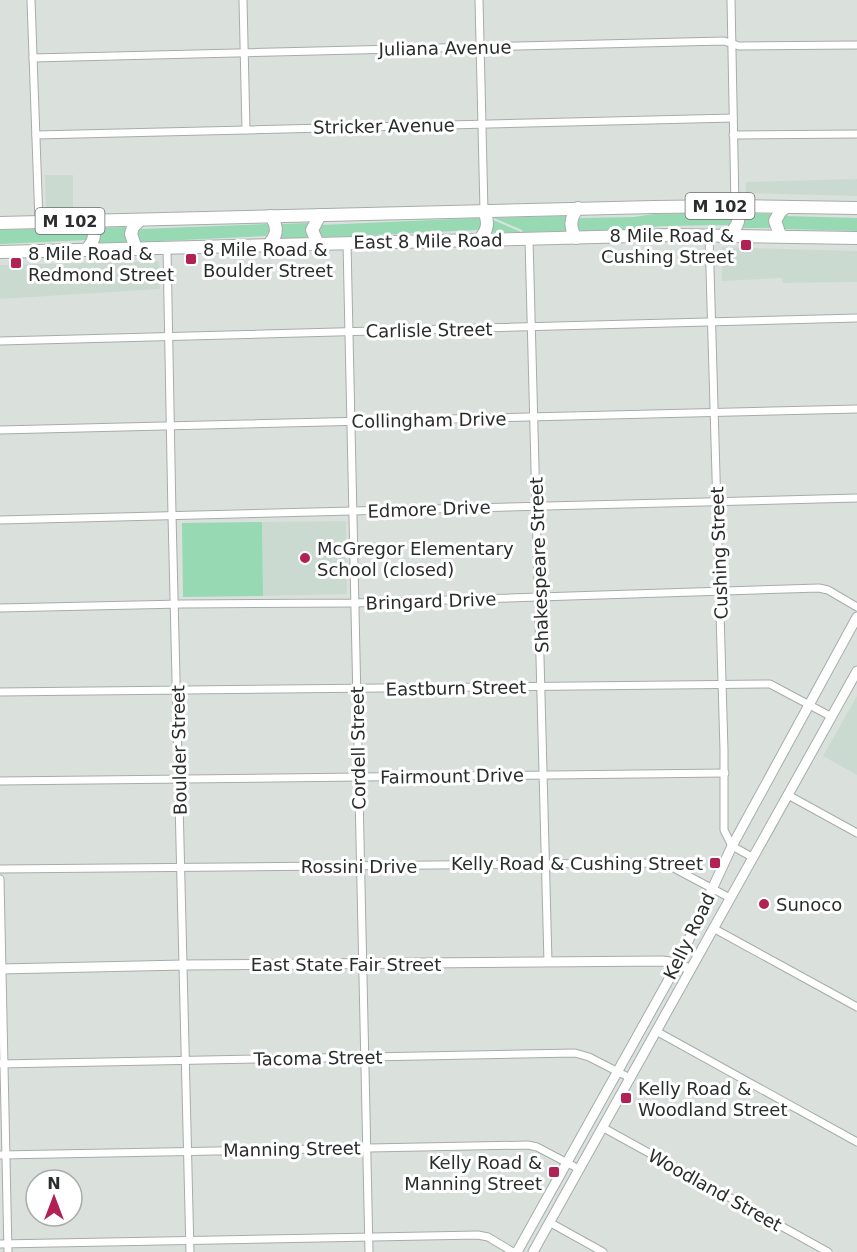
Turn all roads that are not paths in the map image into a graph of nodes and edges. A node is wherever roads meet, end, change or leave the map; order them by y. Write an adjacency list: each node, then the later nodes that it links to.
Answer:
1 (31, 0): 9 (street)
2 (243, 0): 8 (street)
3 (479, 0): 7 (street)
4 (731, 0): 5 (street)
5 (732, 44): 6 (street, Juliana Avenue); 7 (street, Juliana Avenue); 10 (street)
6 (857, 45)
7 (480, 48): 8 (street, Juliana Avenue); 11 (street)
8 (244, 53): 9 (street, Juliana Avenue); 12 (street)
9 (33, 58): 14 (street)
10 (733, 118): 11 (street, Stricker Avenue); 15 (street)
11 (482, 124): 12 (street, Stricker Avenue); 20 (street)
12 (246, 130): 14 (street, Stricker Avenue)
13 (857, 134): 15 (street)
14 (36, 135): 25 (street)
15 (733, 135): 16 (street)
16 (735, 206): 17 (highway, East 8 Mile Road / M 102); 18 (highway, East 8 Mile Road / M 102); 28 (highway)
17 (786, 207): 19 (highway, East 8 Mile Road / M 102); 29 (highway)
18 (578, 208): 20 (highway, East 8 Mile Road / M 102); 30 (highway)
19 (857, 208)
20 (484, 211): 21 (highway, East 8 Mile Road / M 102); 33 (highway)
21 (320, 215): 22 (highway, East 8 Mile Road / M 102); 35 (highway)
22 (271, 216): 23 (highway, East 8 Mile Road / M 102); 36 (highway)
23 (140, 220): 24 (highway, East 8 Mile Road / M 102); 38 (highway)
24 (89, 221): 25 (highway, East 8 Mile Road / M 102); 39 (highway)
25 (39, 222): 26 (highway, East 8 Mile Road / M 102)
26 (0, 223)
27 (710, 235): 28 (highway, East 8 Mile Road / M 102); 30 (highway, East 8 Mile Road / M 102); 42 (street, Cushing Street)
28 (729, 235): 29 (highway, East 8 Mile Road / M 102)
29 (780, 236): 31 (highway, East 8 Mile Road / M 102)
30 (576, 238): 32 (highway, East 8 Mile Road / M 102)
31 (857, 238)
32 (529, 239): 33 (highway, East 8 Mile Road / M 102); 43 (street, Shakespeare Street)
33 (479, 240): 34 (highway, East 8 Mile Road / M 102)
34 (347, 243): 35 (highway, East 8 Mile Road / M 102); 44 (street, Cordell Street)
35 (318, 244): 36 (highway, East 8 Mile Road / M 102)
36 (267, 246): 37 (highway, East 8 Mile Road / M 102)
37 (167, 248): 38 (highway, East 8 Mile Road / M 102); 45 (street, Boulder Street)
38 (136, 249): 39 (highway, East 8 Mile Road / M 102)
39 (86, 250): 40 (highway, East 8 Mile Road / M 102)
40 (0, 252)
41 (857, 318): 42 (street, Carlisle Street)
42 (712, 322): 43 (street, Carlisle Street); 48 (street, Cushing Street)
43 (531, 328): 44 (street, Carlisle Street); 49 (street, Shakespeare Street)
44 (350, 332): 45 (street, Carlisle Street); 50 (street, Cordell Street)
45 (169, 336): 46 (street, Carlisle Street); 51 (street, Boulder Street)
46 (0, 341)
47 (857, 409): 48 (street, Collingham Drive)
48 (715, 412): 49 (street, Collingham Drive); 54 (street, Cushing Street)
49 (534, 418): 50 (street, Collingham Drive); 55 (street, Shakespeare Street)
50 (351, 422): 51 (street, Collingham Drive); 56 (street, Cordell Street)
51 (171, 426): 52 (street, Collingham Drive); 57 (street, Boulder Street)
52 (0, 430)
53 (857, 498): 54 (street, Edmore Drive)
54 (717, 502): 55 (street, Edmore Drive); 59 (street, Cushing Street)
55 (537, 507): 56 (street, Edmore Drive); 60 (street, Shakespeare Street)
56 (354, 511): 57 (street, Edmore Drive); 61 (street, Cordell Street)
57 (172, 515): 58 (street, Edmore Drive); 62 (street, Boulder Street)
58 (0, 520)
59 (720, 591): 60 (street, Bringard Drive); 63 (street, Bringard Drive); 67 (street, Cushing Street)
60 (540, 597): 61 (street, Bringard Drive); 68 (street, Shakespeare Street)
61 (355, 603): 62 (street, Bringard Drive); 69 (street, Cordell Street)
62 (175, 604): 64 (street, Bringard Drive); 70 (street, Boulder Street)
63 (857, 607)
64 (0, 608)
65 (857, 617): 72 (street, Kelly Road)
66 (857, 671): 73 (street, Kelly Road)
67 (723, 684): 68 (street, Eastburn Street); 72 (street, Eastburn Street); 74 (street, Cushing Street)
68 (542, 687): 69 (street, Eastburn Street); 75 (street, Shakespeare Street)
69 (357, 689): 70 (street, Eastburn Street); 76 (street, Cordell Street)
70 (178, 690): 71 (street, Eastburn Street); 77 (street, Boulder Street)
71 (0, 692)
72 (809, 704): 73 (street, Eastburn Street); 81 (street, Kelly Road)
73 (832, 717): 79 (street, Kelly Road)
74 (725, 773): 75 (street, Fairmount Drive); 81 (street, Cushing Street)
75 (544, 776): 76 (street, Fairmount Drive); 83 (street, Shakespeare Street)
76 (358, 777): 77 (street, Fairmount Drive); 84 (street, Cordell Street)
77 (179, 778): 78 (street, Fairmount Drive); 85 (street, Boulder Street)
78 (0, 781)
79 (788, 795): 80 (street); 82 (street, Kelly Road)
80 (857, 833)
81 (732, 846): 82 (street); 88 (street, Kelly Road)
82 (752, 857): 89 (street, Kelly Road)
83 (547, 864): 84 (street, Rossini Drive); 88 (street, Rossini Drive); 91 (street, Shakespeare Street)
84 (360, 866): 85 (street, Rossini Drive); 92 (street, Cordell Street)
85 (182, 867): 86 (street, Rossini Drive); 94 (street, Boulder Street)
86 (0, 869)
87 (0, 879): 95 (street)
88 (712, 888): 89 (street, Rossini Drive); 93 (street, Kelly Road)
89 (730, 898): 90 (street, Kelly Road)
90 (713, 928): 96 (street, Kelly Road); 97 (street)
91 (548, 962): 92 (street, East State Fair Street); 93 (street, East State Fair Street)
92 (363, 963): 94 (street, East State Fair Street); 99 (street, Cordell Street)
93 (678, 963): 96 (street, East State Fair Street); 102 (street, Kelly Road)
94 (184, 965): 95 (street, East State Fair Street); 100 (street, Boulder Street)
95 (1, 969): 101 (street)
96 (690, 970): 98 (street, Kelly Road)
97 (857, 1007)
98 (656, 1031): 103 (street, Kelly Road); 105 (street)
99 (365, 1058): 100 (street, Tacoma Street); 102 (street, Tacoma Street); 106 (street, Cordell Street)
100 (186, 1061): 101 (street, Tacoma Street); 107 (street, Boulder Street)
101 (2, 1064): 108 (street)
102 (618, 1072): 103 (street, Tacoma Street); 109 (street, Kelly Road)
103 (630, 1078): 104 (street, Kelly Road)
104 (602, 1127): 110 (street, Kelly Road); 120 (street, Woodland Street)
105 (857, 1142)
106 (367, 1147): 107 (street, Manning Street); 109 (street, Manning Street); 112 (street, Cordell Street)
107 (188, 1151): 108 (street, Manning Street); 113 (street, Boulder Street)
108 (3, 1154): 114 (street)
109 (567, 1163): 110 (street, Manning Street); 117 (street, Kelly Road)
110 (579, 1169): 111 (street, Kelly Road)
111 (549, 1222): 118 (street, Kelly Road); 119 (street)
112 (369, 1237): 113 (street); 116 (street, Cordell Street); 117 (street)
113 (190, 1240): 114 (street); 115 (street, Boulder Street)
114 (5, 1247)
115 (190, 1252)
116 (369, 1252)
117 (515, 1252)
118 (532, 1252)
119 (603, 1252)
120 (828, 1252)

